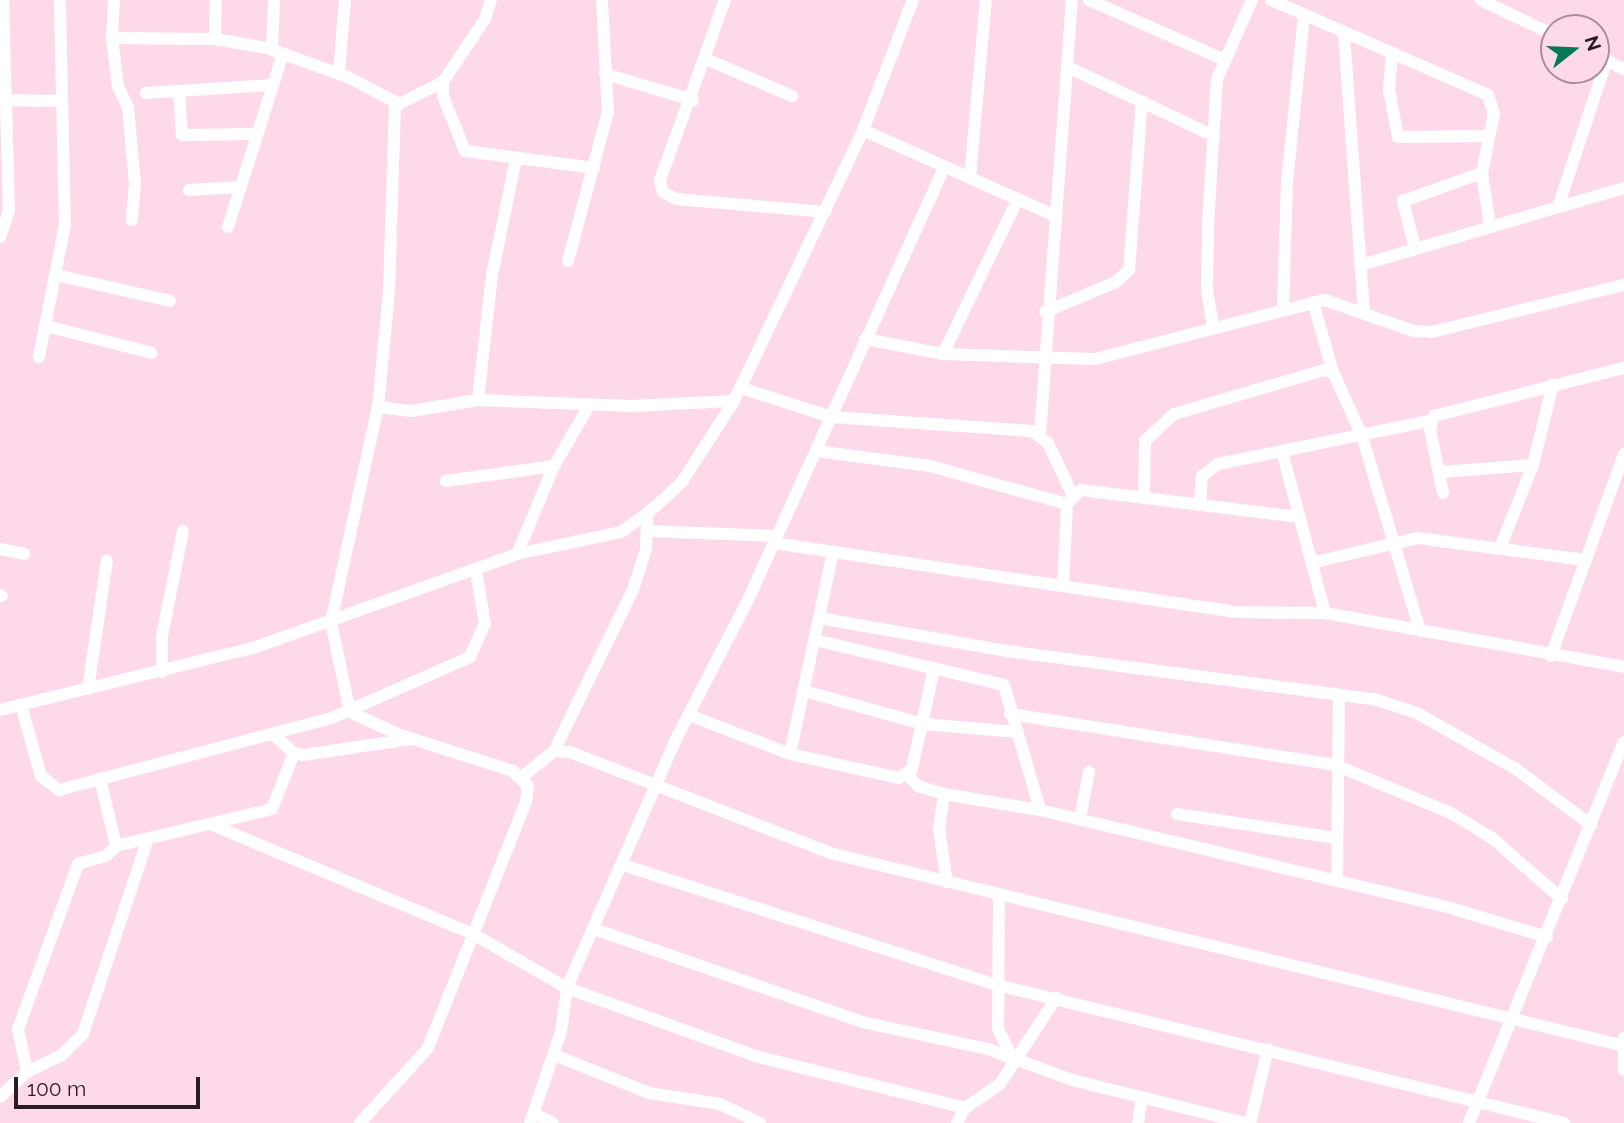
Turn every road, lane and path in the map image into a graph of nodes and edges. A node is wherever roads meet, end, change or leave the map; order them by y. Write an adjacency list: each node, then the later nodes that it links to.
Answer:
1 (3, 0): 35 (street)
2 (60, 0): 37 (street)
3 (114, 0): 20 (street)
4 (216, 0): 21 (street)
5 (274, 0): 22 (street)
6 (345, 0): 27 (street)
7 (491, 0): 29 (street)
8 (602, 0): 28 (street)
9 (725, 0): 25 (street)
10 (914, 0): 40 (street)
11 (986, 0): 48 (street)
12 (1072, 0): 26 (street)
13 (1089, 0): 24 (street)
14 (1252, 0): 24 (street)
15 (1271, 0): 17 (street)
16 (1481, 0): 18 (street)
17 (1304, 16): 19 (street); 67 (street)
18 (1540, 28)
19 (1344, 33): 23 (street); 62 (street)
20 (112, 38): 21 (street); 56 (street)
21 (215, 39): 22 (street)
22 (277, 52): 27 (street); 31 (street)
23 (1392, 55): 42 (street); 42 (street)
24 (1223, 59): 43 (street)
25 (706, 60): 34 (street); 36 (street)
26 (1070, 68): 38 (street); 55 (street)
27 (339, 74): 39 (street)
28 (605, 75): 36 (street); 45 (street)
29 (443, 82): 39 (street); 44 (street)
30 (1593, 84): 53 (street)
31 (273, 85): 32 (street); 41 (street)
32 (179, 91): 33 (street); 41 (street)
33 (146, 93)
34 (792, 96)
35 (2, 99): 37 (street); 59 (street)
36 (693, 100): 54 (street)
37 (62, 101): 63 (street)
38 (1142, 102): 43 (street); 68 (street)
39 (395, 103): 84 (street)
40 (863, 130): 46 (street); 54 (street)
41 (257, 134): 49 (street)
42 (1487, 135): 47 (street)
43 (1214, 136): 71 (street)
44 (516, 159): 45 (street); 81 (street)
45 (594, 168): 61 (street)
46 (944, 168): 48 (street); 72 (street)
47 (1482, 173): 58 (street); 60 (street)
48 (970, 178): 52 (street)
49 (241, 187): 51 (street); 57 (street)
50 (1624, 188): 53 (street)
51 (189, 190)
52 (1017, 199): 55 (street); 74 (street)
53 (1558, 206): 58 (street)
54 (825, 212): 80 (street)
55 (1055, 216): 68 (street)
56 (132, 220)
57 (228, 226)
58 (1490, 226): 60 (street)
59 (0, 237)
60 (1415, 248): 62 (street)
61 (568, 261)
62 (1361, 265): 69 (street)
63 (56, 275): 65 (street); 70 (street)
64 (1624, 285): 69 (street)
65 (170, 302)
66 (1313, 302): 67 (street); 69 (street); 78 (street)
67 (1283, 310): 71 (street)
68 (1045, 312): 76 (street)
69 (1364, 314)
70 (46, 326): 73 (street); 75 (street)
71 (1213, 327): 76 (street)
72 (865, 340): 74 (street); 85 (street)
73 (152, 354)
74 (943, 354): 76 (street)
75 (39, 357)
76 (1042, 358): 87 (street)
77 (1624, 368): 79 (street)
78 (1333, 372): 88 (street); 97 (street)
79 (1553, 384): 86 (street); 92 (street)
80 (741, 388): 82 (street); 85 (street)
81 (478, 400): 83 (street); 84 (street)
82 (734, 401): 83 (street); 100 (street)
83 (590, 404): 93 (street)
84 (377, 407): 118 (street)
85 (832, 417): 87 (street); 89 (street)
86 (1430, 421): 88 (street); 94 (street)
87 (1040, 435): 98 (street)
88 (1362, 436): 90 (street); 105 (street)
89 (816, 451): 98 (street); 104 (street)
90 (1282, 451): 99 (street); 101 (street)
91 (1624, 454): 111 (street)
92 (1533, 465): 94 (street); 106 (street)
93 (554, 466): 95 (street); 110 (street)
94 (1441, 472): 96 (street)
95 (446, 481)
96 (1443, 493)
97 (1144, 497): 98 (street); 99 (street)
98 (1069, 499): 115 (street)
99 (1200, 504): 101 (street)
100 (647, 514): 103 (street); 110 (street)
101 (1298, 517): 113 (street)
102 (183, 531): 124 (street)
103 (646, 531): 104 (street); 138 (street)
104 (776, 540): 108 (street); 132 (street)
105 (1394, 544): 106 (street); 113 (street); 119 (street)
106 (1500, 548): 111 (street)
107 (0, 549): 109 (street)
108 (833, 552): 115 (street); 117 (street)
109 (25, 554)
110 (517, 555): 114 (street)
111 (1586, 559): 121 (street)
112 (107, 560): 125 (street)
113 (1311, 563): 116 (street)
114 (476, 571): 118 (street); 130 (street)
115 (1063, 586): 116 (street)
116 (1325, 613): 119 (street)
117 (819, 618): 120 (street); 127 (street)
118 (331, 622): 124 (street); 130 (street)
119 (1420, 631): 121 (street)
120 (815, 640): 123 (street); 126 (street)
121 (1551, 656): 122 (street)
122 (1624, 667)
123 (934, 669): 131 (street); 133 (street)
124 (162, 672): 125 (street)
125 (88, 689): 128 (street)
126 (804, 691): 133 (street); 140 (street)
127 (1339, 697): 141 (street); 152 (street)
128 (21, 705): 129 (street); 145 (street)
129 (0, 710)
130 (350, 712): 135 (street); 136 (street)
131 (1010, 714): 134 (street); 141 (street)
132 (689, 715): 140 (street); 146 (street)
133 (923, 724): 134 (street); 143 (street)
134 (1017, 732): 148 (street)
135 (274, 734): 139 (street); 145 (street)
136 (411, 739): 139 (street); 144 (street)
137 (1624, 742): 152 (street)
138 (554, 751): 144 (street); 146 (street)
139 (294, 753): 151 (street)
140 (790, 754): 143 (street)
141 (1335, 765): 153 (street); 160 (street)
142 (1088, 772): 150 (street)
143 (908, 775): 147 (street)
144 (522, 777): 162 (street)
145 (100, 779): 155 (street)
146 (658, 790): 156 (street); 158 (street)
147 (944, 794): 148 (street); 158 (street)
148 (1040, 810): 150 (street)
149 (1177, 814): 153 (street)
150 (1080, 819): 157 (street)
151 (211, 824): 154 (street); 162 (street)
152 (1591, 825): 160 (street)
153 (1335, 838): 157 (street)
154 (148, 839): 155 (street); 173 (street)
155 (116, 846): 173 (street)
156 (623, 866): 161 (street); 164 (street)
157 (1337, 880): 163 (street)
158 (947, 882): 159 (street)
159 (999, 895): 164 (street); 167 (street)
160 (1562, 899): 163 (street)
161 (594, 929): 165 (street); 171 (street)
162 (473, 934): 165 (street); 179 (street)
163 (1547, 937): 167 (street)
164 (997, 985): 166 (street); 171 (street)
165 (567, 988): 170 (street); 177 (street)
166 (1056, 998): 169 (street); 171 (street)
167 (1508, 1017): 168 (street); 176 (street)
168 (1623, 1043): 172 (street)
169 (1268, 1049): 176 (street); 184 (street)
170 (554, 1055): 178 (street); 181 (street)
171 (1013, 1058): 175 (street); 177 (street)
172 (1624, 1070)
173 (27, 1072): 174 (street)
174 (0, 1097)
175 (1142, 1098): 183 (street); 184 (street)
176 (1477, 1101): 185 (street); 186 (street)
177 (965, 1108): 182 (street)
178 (533, 1119): 180 (street)
179 (360, 1123)
180 (553, 1123)
181 (760, 1123)
182 (957, 1123)
183 (1138, 1123)
184 (1248, 1123)
185 (1469, 1123)
186 (1564, 1123)

